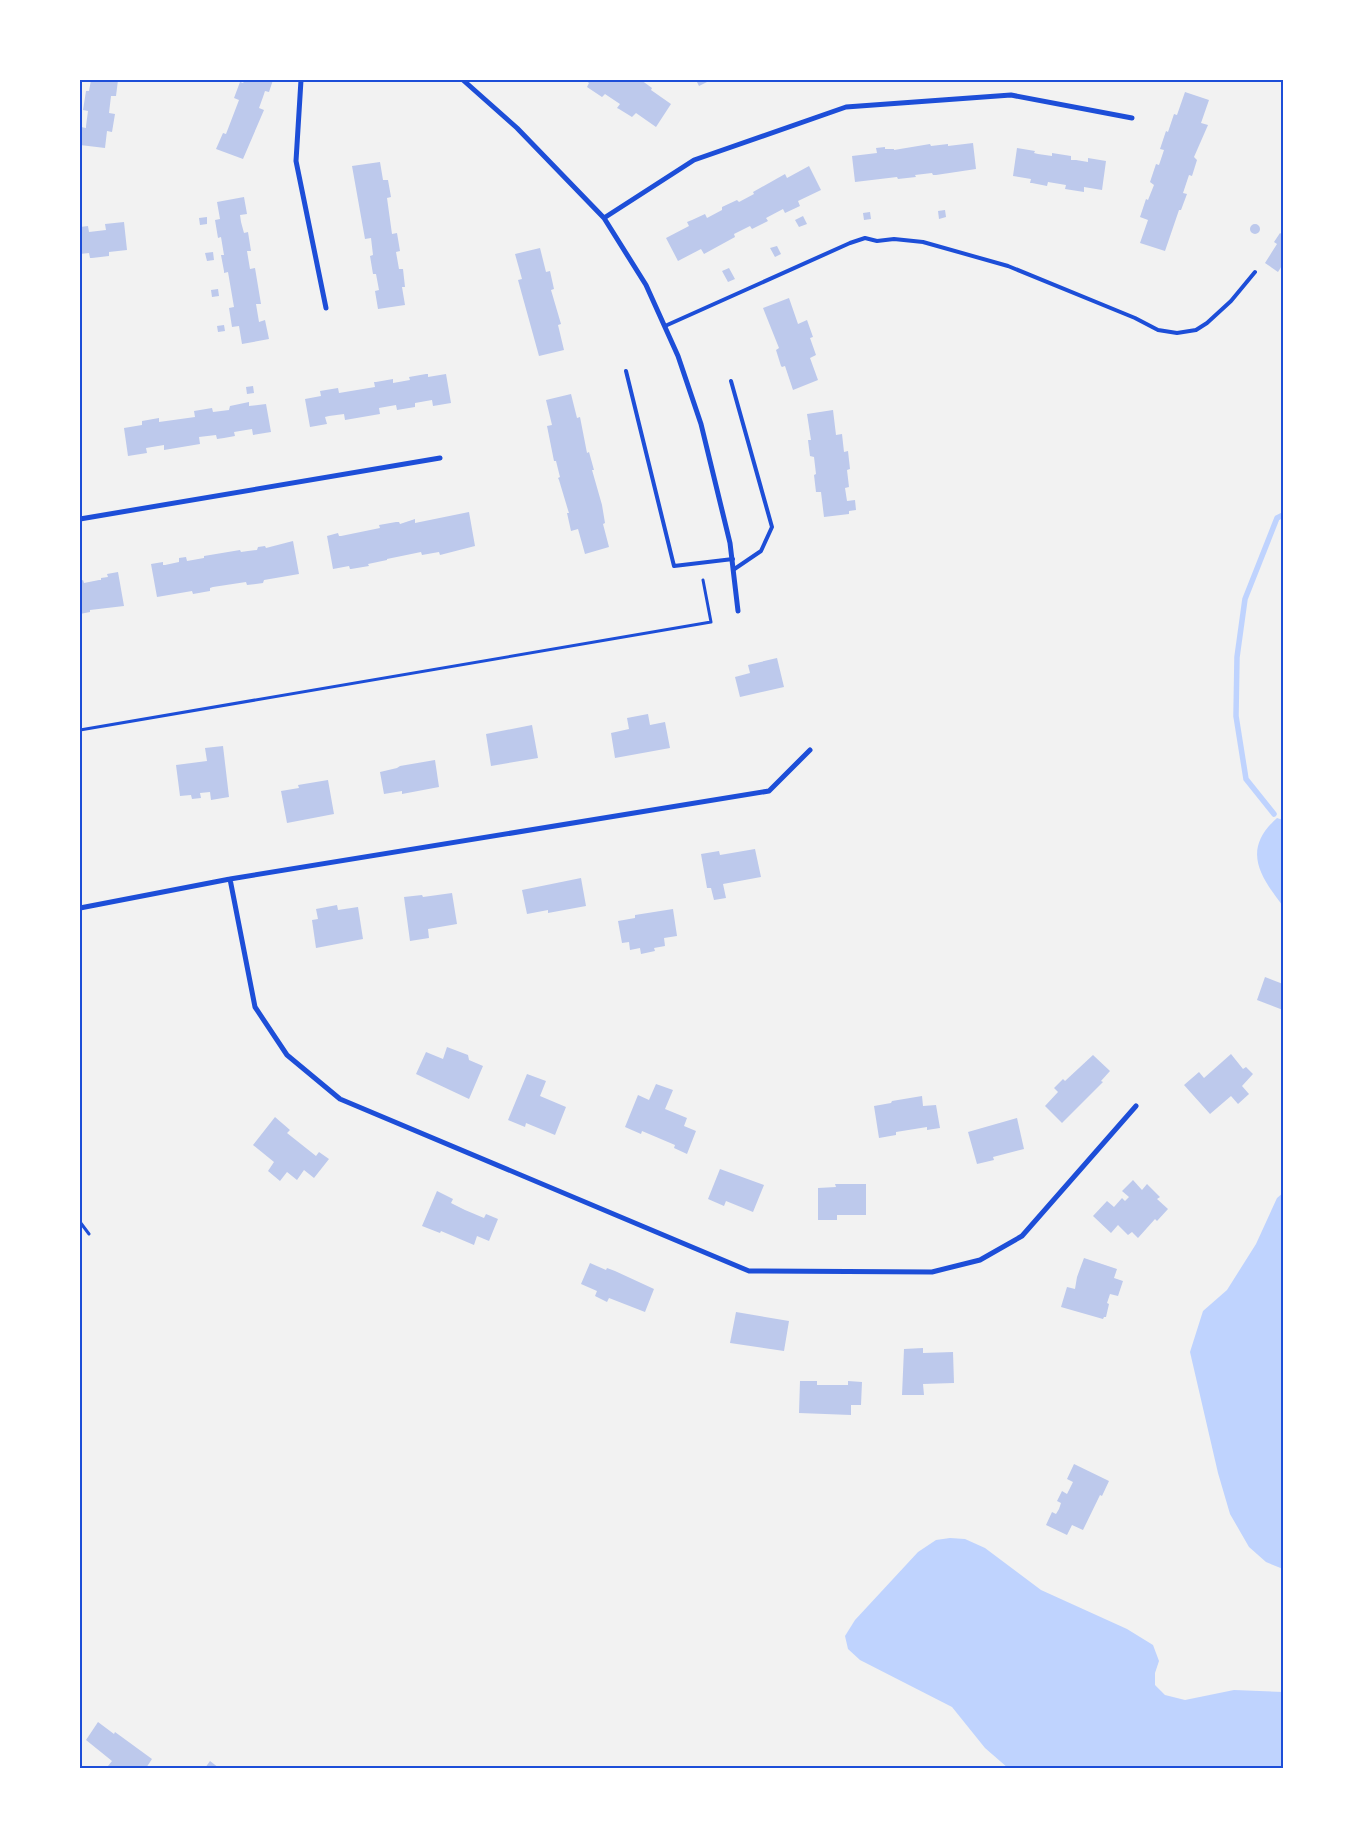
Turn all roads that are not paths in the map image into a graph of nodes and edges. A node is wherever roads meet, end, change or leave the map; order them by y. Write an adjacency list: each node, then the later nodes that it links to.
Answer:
1 (301, 80): 6 (street)
2 (463, 80): 4 (street)
3 (1132, 118): 4 (street)
4 (604, 218): 7 (street)
5 (1255, 272): 7 (lane)
6 (326, 308)
7 (664, 326): 12 (street)
8 (626, 372): 12 (lane)
9 (731, 381): 13 (lane)
10 (440, 458): 11 (street)
11 (80, 519)
12 (733, 559): 13 (street)
13 (733, 570): 14 (street)
14 (738, 610)
15 (810, 750): 16 (street)
16 (230, 879): 17 (street); 18 (street)
17 (80, 908)
18 (1136, 1106)

